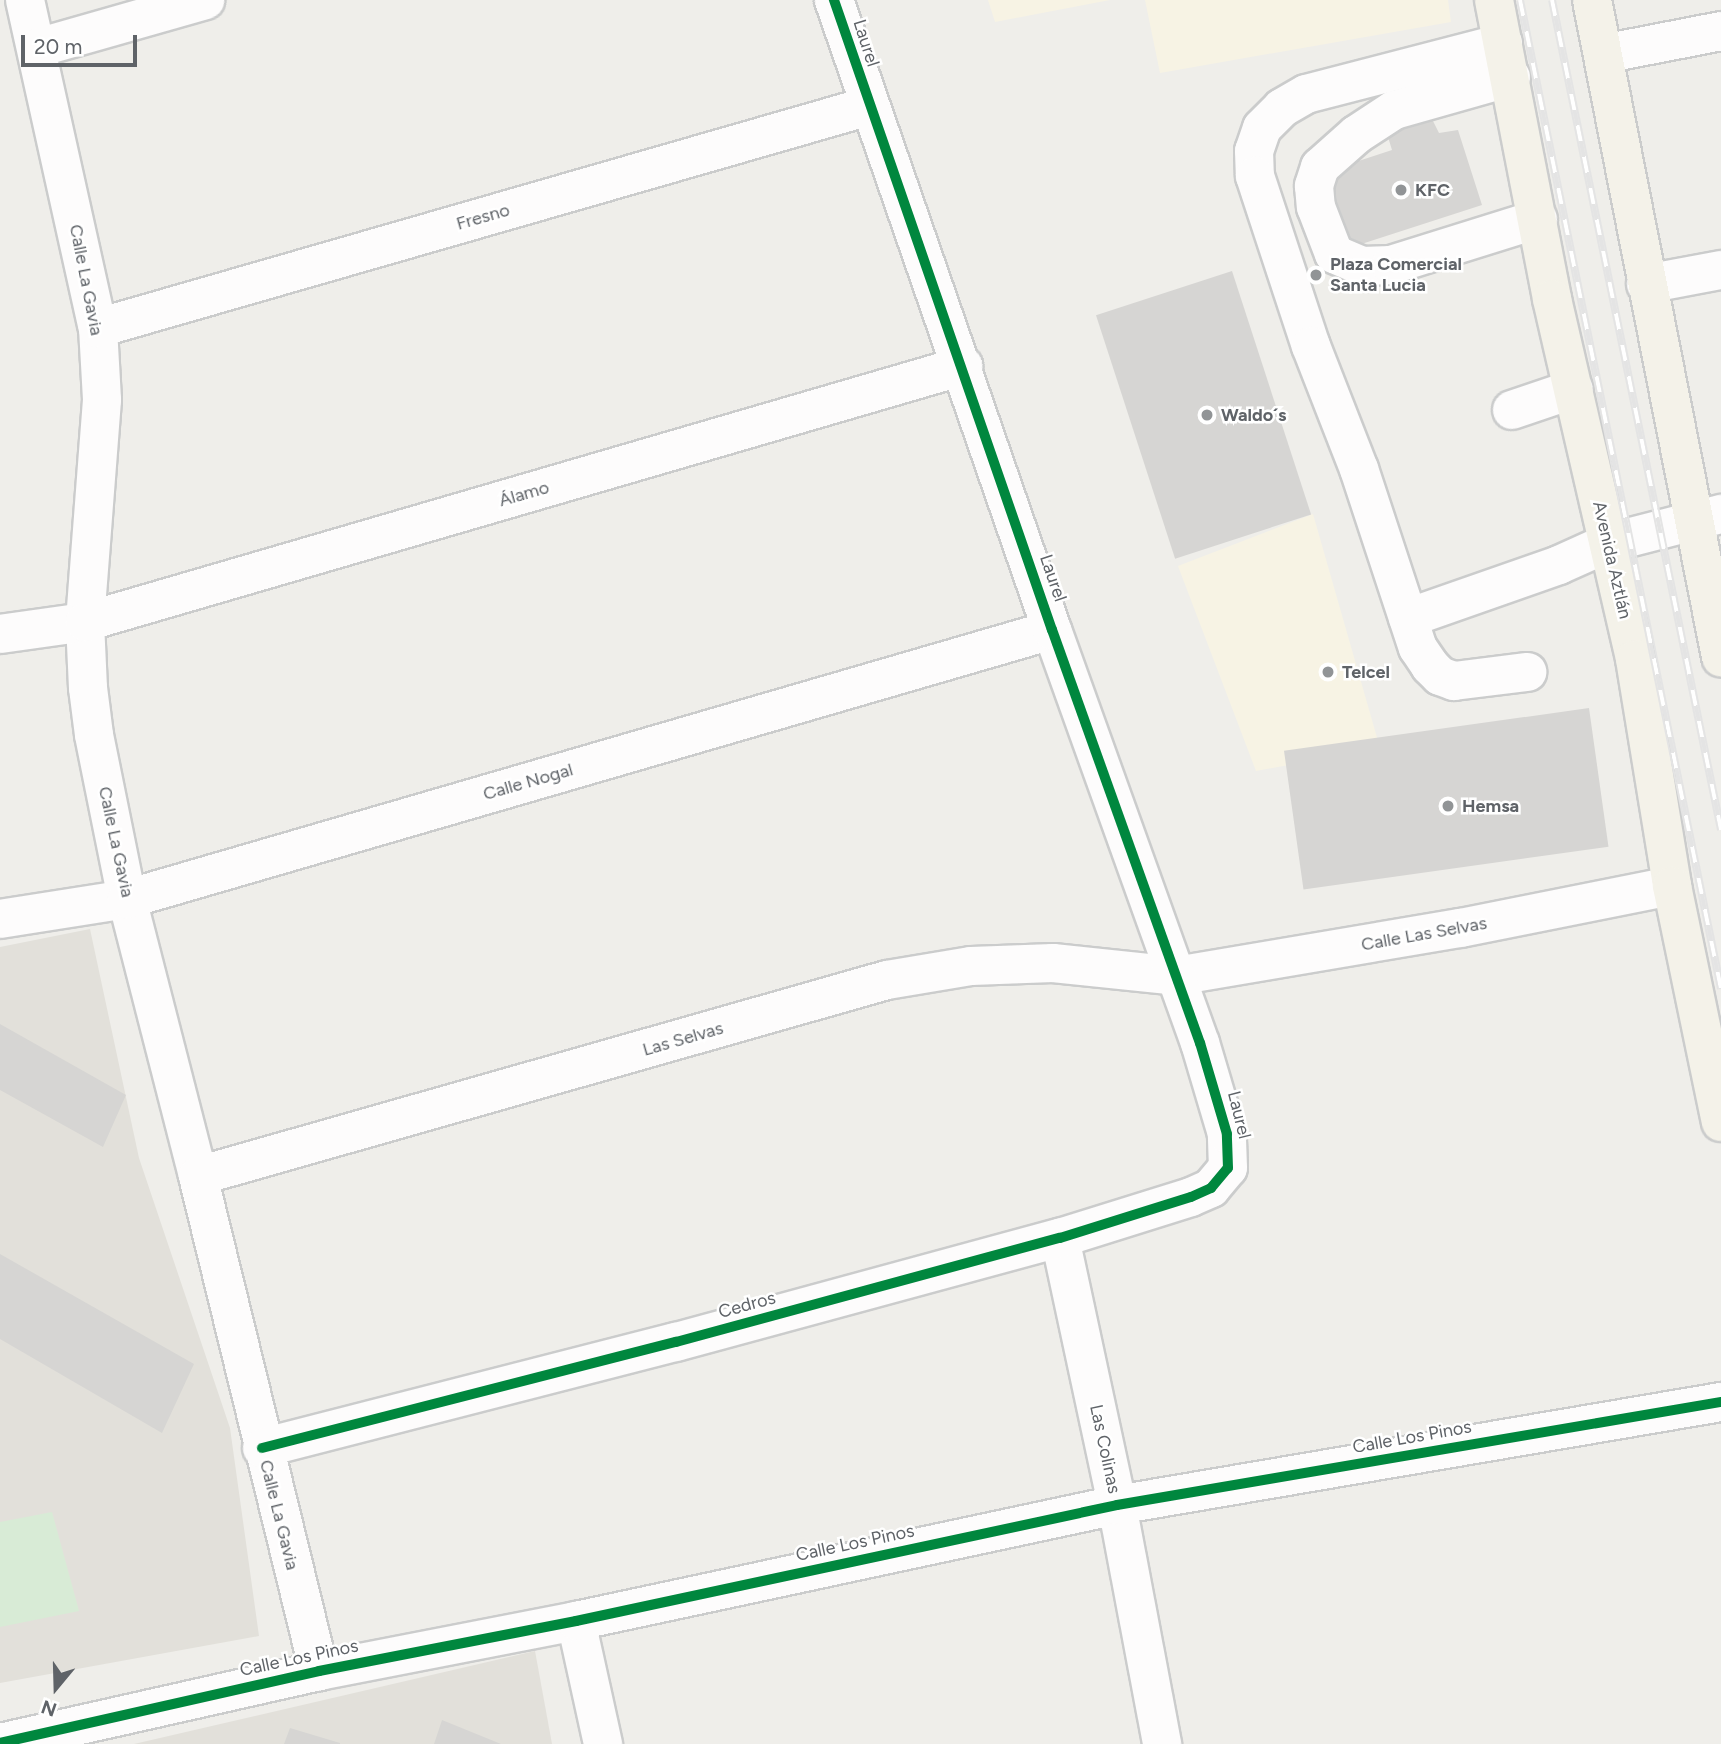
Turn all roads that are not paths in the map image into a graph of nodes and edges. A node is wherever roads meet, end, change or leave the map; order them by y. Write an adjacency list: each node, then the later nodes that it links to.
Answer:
1 (24, 0): 7 (street, Calle La Gavia)
2 (205, 0): 7 (street)
3 (834, 0): 10 (street, Laurel)
4 (1494, 0): 9 (main road, Avenida Aztlán)
5 (1592, 0): 8 (main road)
6 (1721, 31): 8 (street)
7 (37, 48): 14 (street, Calle La Gavia)
8 (1603, 54): 13 (main road)
9 (1507, 60): 11 (main road, Avenida Aztlán); 11 (street); 20 (street)
10 (869, 106): 14 (street, Fresno); 15 (street, Laurel)
11 (1538, 219): 16 (main road, Avenida Aztlán)
12 (1721, 270): 13 (street)
13 (1646, 284): 18 (main road)
14 (98, 328): 21 (street, Calle La Gavia)
15 (963, 366): 21 (street, Álamo); 22 (street, Laurel)
16 (1574, 389): 17 (street); 19 (main road, Avenida Aztlán)
17 (1512, 410)
18 (1707, 516): 19 (street); 24 (main road)
19 (1608, 543): 20 (street); 26 (main road, Avenida Aztlán)
20 (1408, 618): 25 (street)
21 (85, 622): 23 (street, Álamo); 27 (street, Calle La Gavia)
22 (1052, 631): 27 (street, Calle Nogal); 29 (street, Laurel)
23 (0, 634)
24 (1721, 657)
25 (1527, 672)
26 (1672, 886): 29 (street, Calle Las Selvas); 30 (main road, Avenida Aztlán)
27 (127, 899): 28 (street, Calle Nogal); 32 (street, Calle La Gavia)
28 (0, 919)
29 (1176, 976): 31 (street, Laurel); 32 (street, Las Selvas)
30 (1721, 1122)
31 (1228, 1168): 33 (street, Cedros)
32 (198, 1176): 35 (street, Calle La Gavia)
33 (1060, 1238): 35 (street, Cedros); 36 (street, Las Colinas)
34 (1721, 1402): 36 (street, Calle Los Pinos)
35 (262, 1448): 38 (street, Calle La Gavia)
36 (1117, 1505): 37 (street, Calle Los Pinos); 41 (street, Las Colinas)
37 (576, 1621): 38 (street, Calle Los Pinos); 40 (street)
38 (319, 1671): 39 (street, Calle Los Pinos)
39 (0, 1743)
40 (603, 1744)
41 (1162, 1744)

